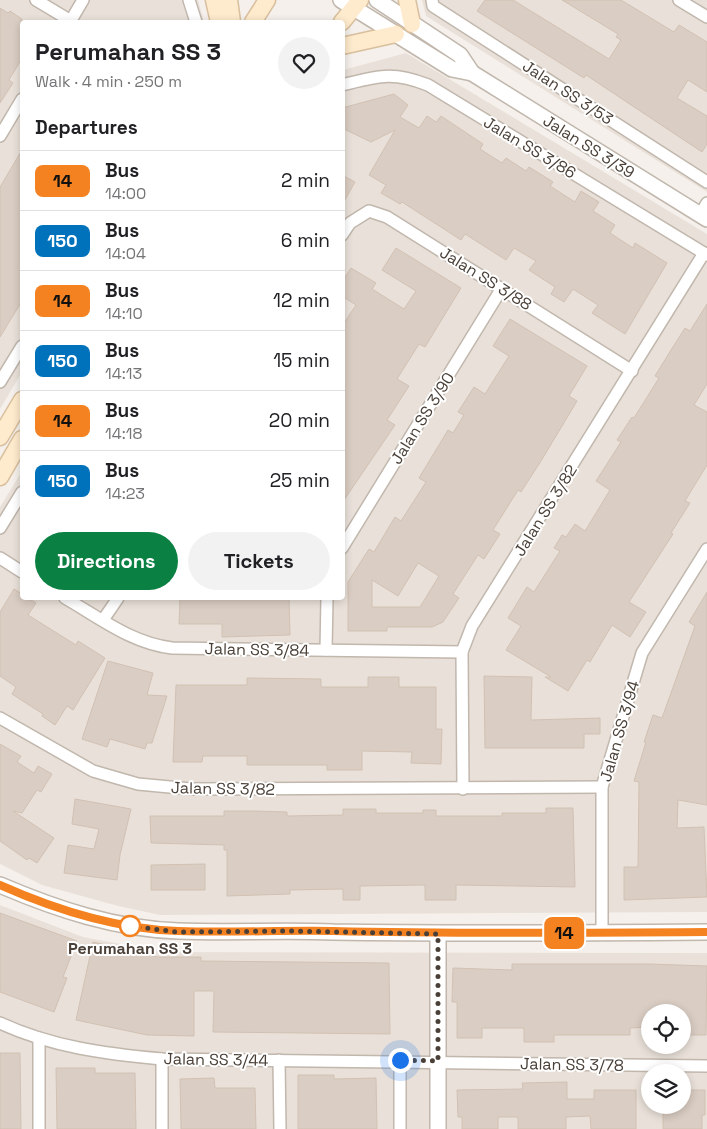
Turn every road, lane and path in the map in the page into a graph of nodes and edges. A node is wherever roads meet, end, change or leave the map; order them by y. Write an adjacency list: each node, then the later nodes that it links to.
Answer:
1 (36, 0): 13 (street)
2 (83, 0): 14 (street)
3 (190, 0): 15 (street)
4 (214, 0): 16 (main road)
5 (229, 0): 17 (main road)
6 (267, 0): 18 (main road)
7 (377, 0): 20 (street, Jalan SS 3/39)
8 (407, 0): 20 (main road)
9 (432, 0): 27 (street, Jalan SS 3/53)
10 (678, 0): 12 (street)
11 (352, 3): 19 (main road); 21 (street, Jalan SS 3/39)
12 (707, 17)
13 (67, 20)
14 (71, 20)
15 (195, 20)
16 (219, 20)
17 (232, 20)
18 (254, 20)
19 (343, 20)
20 (412, 24): 23 (street, Jalan SS 3/39)
21 (396, 34): 22 (main road); 23 (street, Jalan SS 3/39)
22 (345, 45)
23 (472, 73): 28 (street, Jalan SS 3/39)
24 (345, 84): 30 (street, Jalan SS 3/86)
25 (20, 102): 26 (street)
26 (0, 136)
27 (707, 182)
28 (705, 212)
29 (345, 230): 31 (street, Jalan SS 3/88)
30 (705, 254): 33 (street, Jalan SS 3/82)
31 (502, 288): 33 (street, Jalan SS 3/88); 41 (street, Jalan SS 3/90)
32 (20, 349): 34 (street)
33 (632, 371): 50 (street, Jalan SS 3/82)
34 (0, 382)
35 (20, 403): 36 (main road)
36 (0, 437)
37 (20, 442): 38 (main road)
38 (2, 470)
39 (20, 495): 40 (street)
40 (0, 528)
41 (345, 543)
42 (707, 549): 52 (street, Jalan SS 3/94)
43 (0, 558): 44 (street)
44 (20, 571)
45 (68, 600): 48 (street, Jalan SS 3/84)
46 (117, 600): 48 (street)
47 (327, 600): 49 (street)
48 (103, 620): 49 (street, Jalan SS 3/84)
49 (326, 650): 50 (street, Jalan SS 3/84)
50 (462, 652): 53 (street, Jalan SS 3/82)
51 (0, 718): 53 (street, Jalan SS 3/82)
52 (602, 788): 53 (street, Jalan SS 3/82); 56 (street, Jalan SS 3/94)
53 (463, 789)
54 (0, 885): 57 (street)
55 (707, 932): 56 (street)
56 (602, 933): 57 (street)
57 (438, 934): 63 (street)
58 (0, 1023): 59 (street, Jalan SS 3/44)
59 (39, 1038): 60 (street, Jalan SS 3/44); 65 (street)
60 (162, 1059): 61 (street, Jalan SS 3/44); 66 (street)
61 (279, 1060): 62 (street, Jalan SS 3/44); 67 (street)
62 (400, 1060): 63 (street, Jalan SS 3/44); 68 (street)
63 (438, 1061): 64 (street, Jalan SS 3/78); 69 (street)
64 (707, 1066)
65 (39, 1129)
66 (162, 1129)
67 (280, 1129)
68 (400, 1129)
69 (438, 1129)

